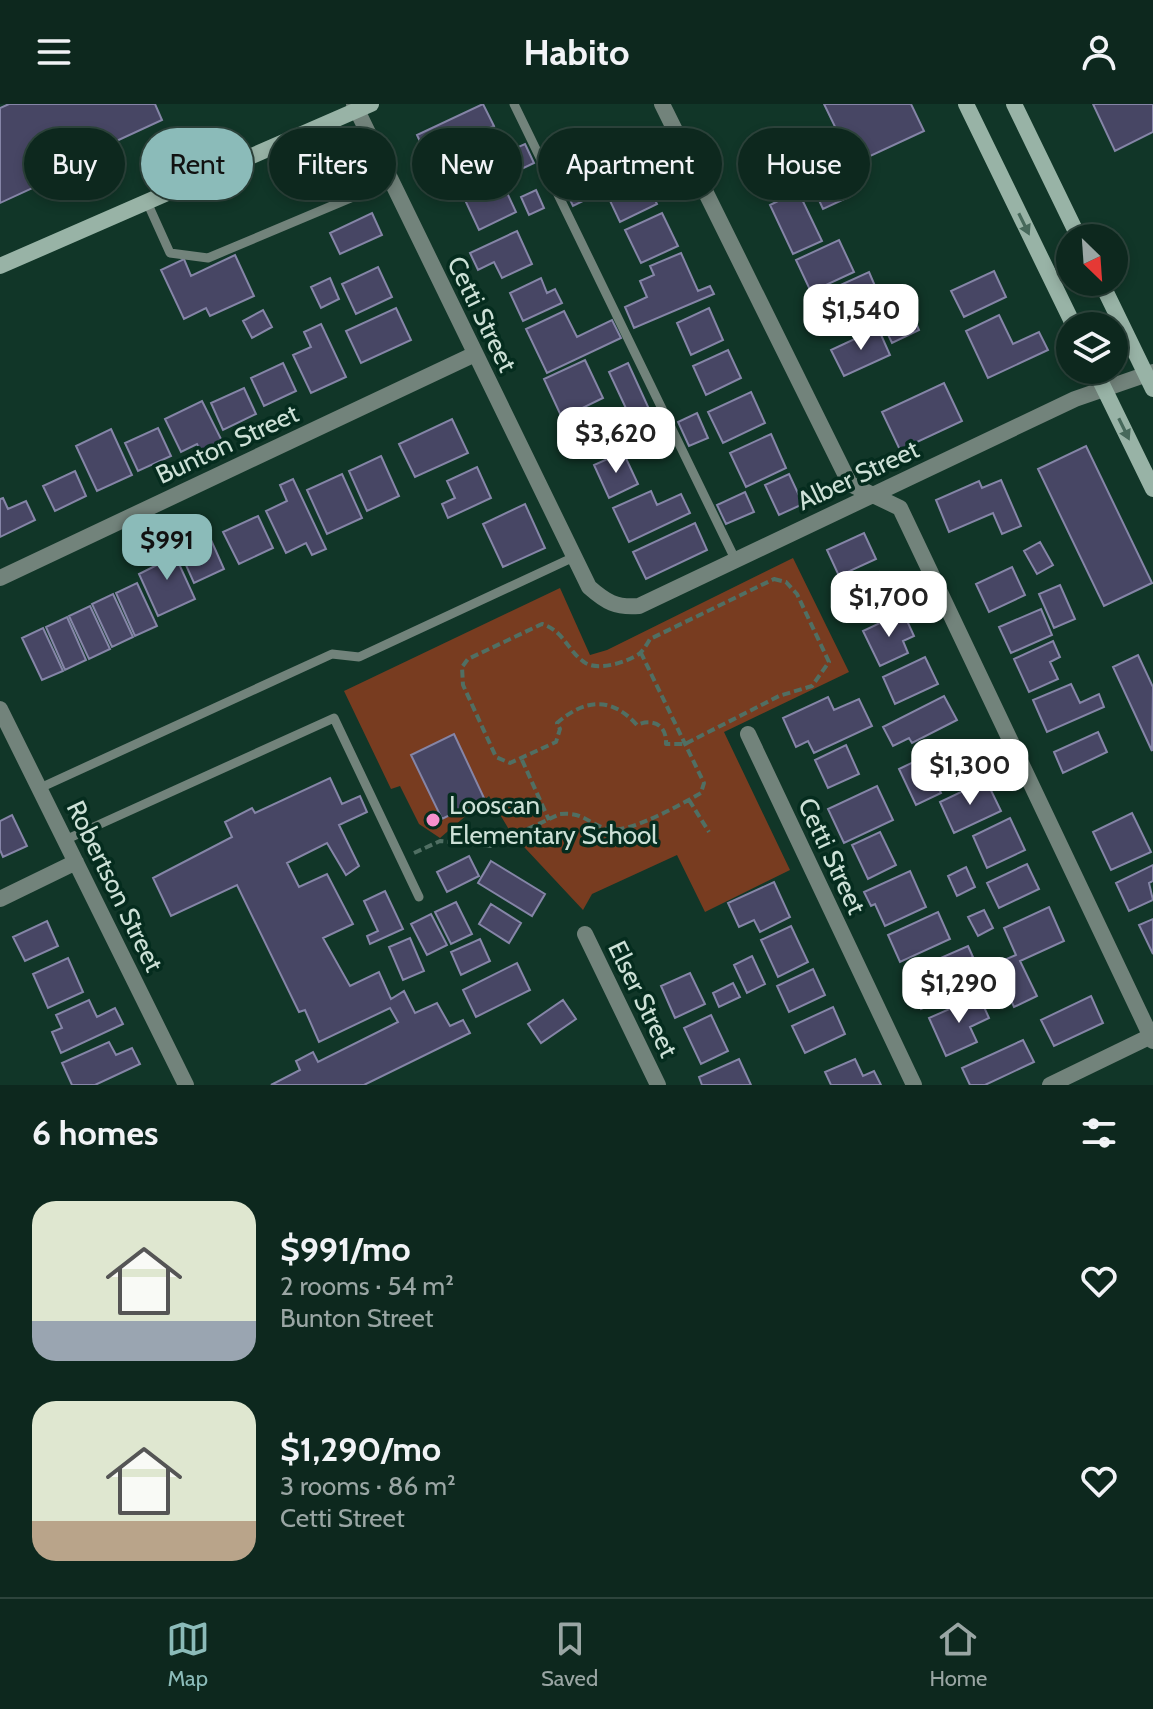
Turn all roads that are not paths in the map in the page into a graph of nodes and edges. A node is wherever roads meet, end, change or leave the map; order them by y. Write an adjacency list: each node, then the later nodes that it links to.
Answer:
1 (514, 104): 21 (lane)
2 (662, 104): 19 (street)
3 (966, 104): 13 (main road, one-way to 13)
4 (1014, 104): 10 (main road)
5 (361, 106): 6 (street, Cetti Street); 9 (main road)
6 (370, 128)
7 (396, 191): 14 (street, Cetti Street)
8 (346, 200): 9 (lane)
9 (147, 202): 11 (main road)
10 (1072, 224)
11 (0, 266)
12 (1108, 296): 15 (main road)
13 (1067, 312)
14 (475, 354): 20 (street, Cetti Street); 22 (street, Bunton Street)
15 (1151, 378): 17 (street, Alber Street)
16 (1102, 384): 17 (main road)
17 (1105, 389): 18 (main road, one-way to 18); 19 (street, Alber Street)
18 (1153, 489)
19 (873, 495): 21 (street, Alber Street); 32 (street)
20 (574, 557): 23 (street, Cetti Street); 26 (lane)
21 (736, 561): 23 (street, Alber Street)
22 (0, 578)
23 (589, 587)
24 (0, 709): 26 (street, Robertson Street)
25 (748, 734): 35 (street, Cetti Street)
26 (40, 788): 27 (street, Robertson Street)
27 (65, 840): 28 (street, Robertson Street); 29 (lane)
28 (76, 862): 30 (street); 33 (street, Robertson Street)
29 (419, 897)
30 (0, 899)
31 (585, 934): 34 (street, Elser Street)
32 (1152, 1037): 36 (street)
33 (186, 1085)
34 (658, 1085)
35 (914, 1085)
36 (1050, 1085)

